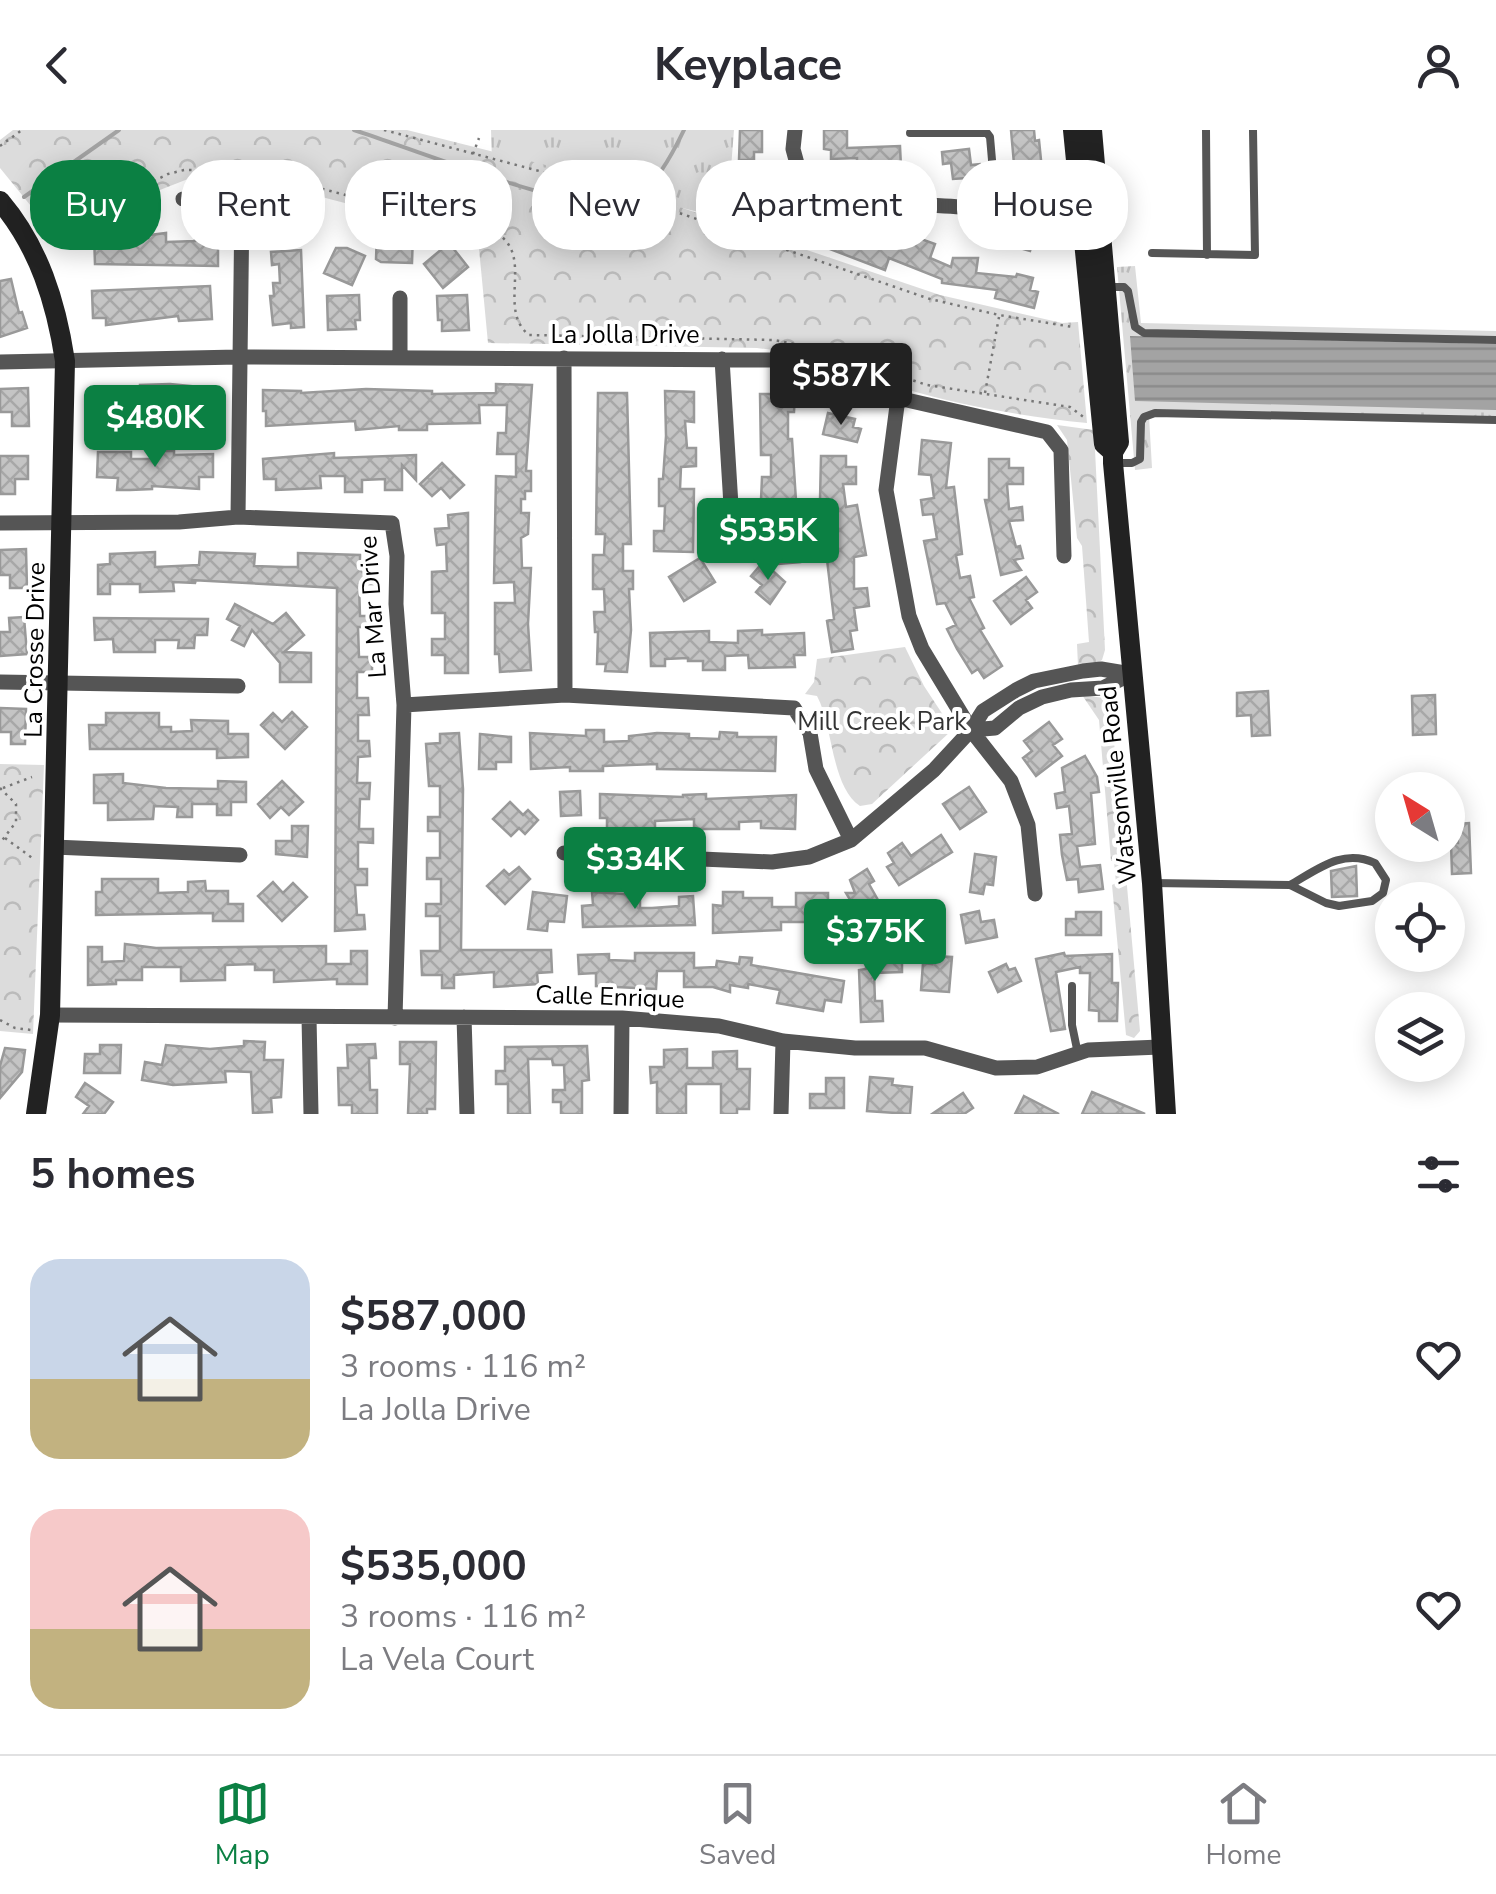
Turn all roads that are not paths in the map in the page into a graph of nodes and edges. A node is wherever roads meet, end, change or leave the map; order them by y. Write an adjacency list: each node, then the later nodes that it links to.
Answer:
1 (795, 130): 10 (street)
2 (1073, 130): 16 (main road, Watsonville Road)
3 (1092, 130): 14 (main road, Watsonville Road)
4 (1206, 130): 13 (lane)
5 (1253, 130): 13 (lane)
6 (934, 131): 7 (lane); 8 (lane)
7 (910, 133)
8 (992, 160)
9 (0, 202): 22 (main road, La Crosse Drive)
10 (957, 208)
11 (241, 250): 18 (street)
12 (1152, 254): 13 (lane)
13 (1207, 255)
14 (1106, 287): 16 (main road, Watsonville Road); 17 (lane)
15 (400, 298): 19 (street)
16 (1095, 337): 26 (main road, Watsonville Road)
17 (1496, 340)
18 (238, 357): 19 (street, La Jolla Drive); 22 (street, La Jolla Drive); 27 (street)
19 (400, 358): 20 (street, La Jolla Drive)
20 (564, 358): 21 (street, La Jolla Drive); 36 (street)
21 (722, 359): 24 (street, La Jolla Drive); 30 (street)
22 (64, 361): 23 (street, La Jolla Drive); 29 (main road, La Crosse Drive)
23 (0, 362)
24 (898, 398): 31 (street, La Jolla Drive); 38 (street)
25 (1496, 420): 26 (lane)
26 (1113, 458): 32 (main road, Watsonville Road)
27 (238, 517): 29 (street, La Mar Drive); 37 (street, La Mar Drive)
28 (0, 522): 29 (street, La Mar Drive)
29 (62, 523): 34 (main road, La Crosse Drive)
30 (733, 538)
31 (1064, 556)
32 (1131, 674): 38 (street); 43 (main road, Watsonville Road)
33 (0, 682): 34 (street)
34 (58, 682): 35 (street); 40 (main road, La Crosse Drive)
35 (238, 686)
36 (564, 695): 37 (street); 39 (street)
37 (404, 705): 49 (street, La Mar Drive)
38 (972, 730): 39 (street); 45 (street)
39 (851, 840): 41 (street)
40 (54, 847): 42 (street); 51 (main road, La Crosse Drive)
41 (564, 853)
42 (240, 855)
43 (1152, 883): 44 (lane); 53 (main road, Watsonville Road)
44 (1290, 884): 44 (lane)
45 (1036, 894)
46 (1072, 986): 54 (lane)
47 (309, 1017): 49 (street, Calle Enrique); 51 (street, Calle Enrique); 56 (street)
48 (464, 1017): 49 (street, Calle Enrique); 50 (street, Calle Enrique); 57 (street)
49 (395, 1018)
50 (622, 1018): 52 (street, Calle Enrique); 58 (street)
51 (49, 1023): 55 (main road, La Crosse Drive)
52 (783, 1041): 54 (street, Calle Enrique); 59 (street)
53 (1160, 1048): 54 (street, Calle Enrique); 60 (main road, Watsonville Road)
54 (1078, 1054)
55 (36, 1114)
56 (310, 1114)
57 (467, 1114)
58 (621, 1114)
59 (782, 1114)
60 (1166, 1114)

